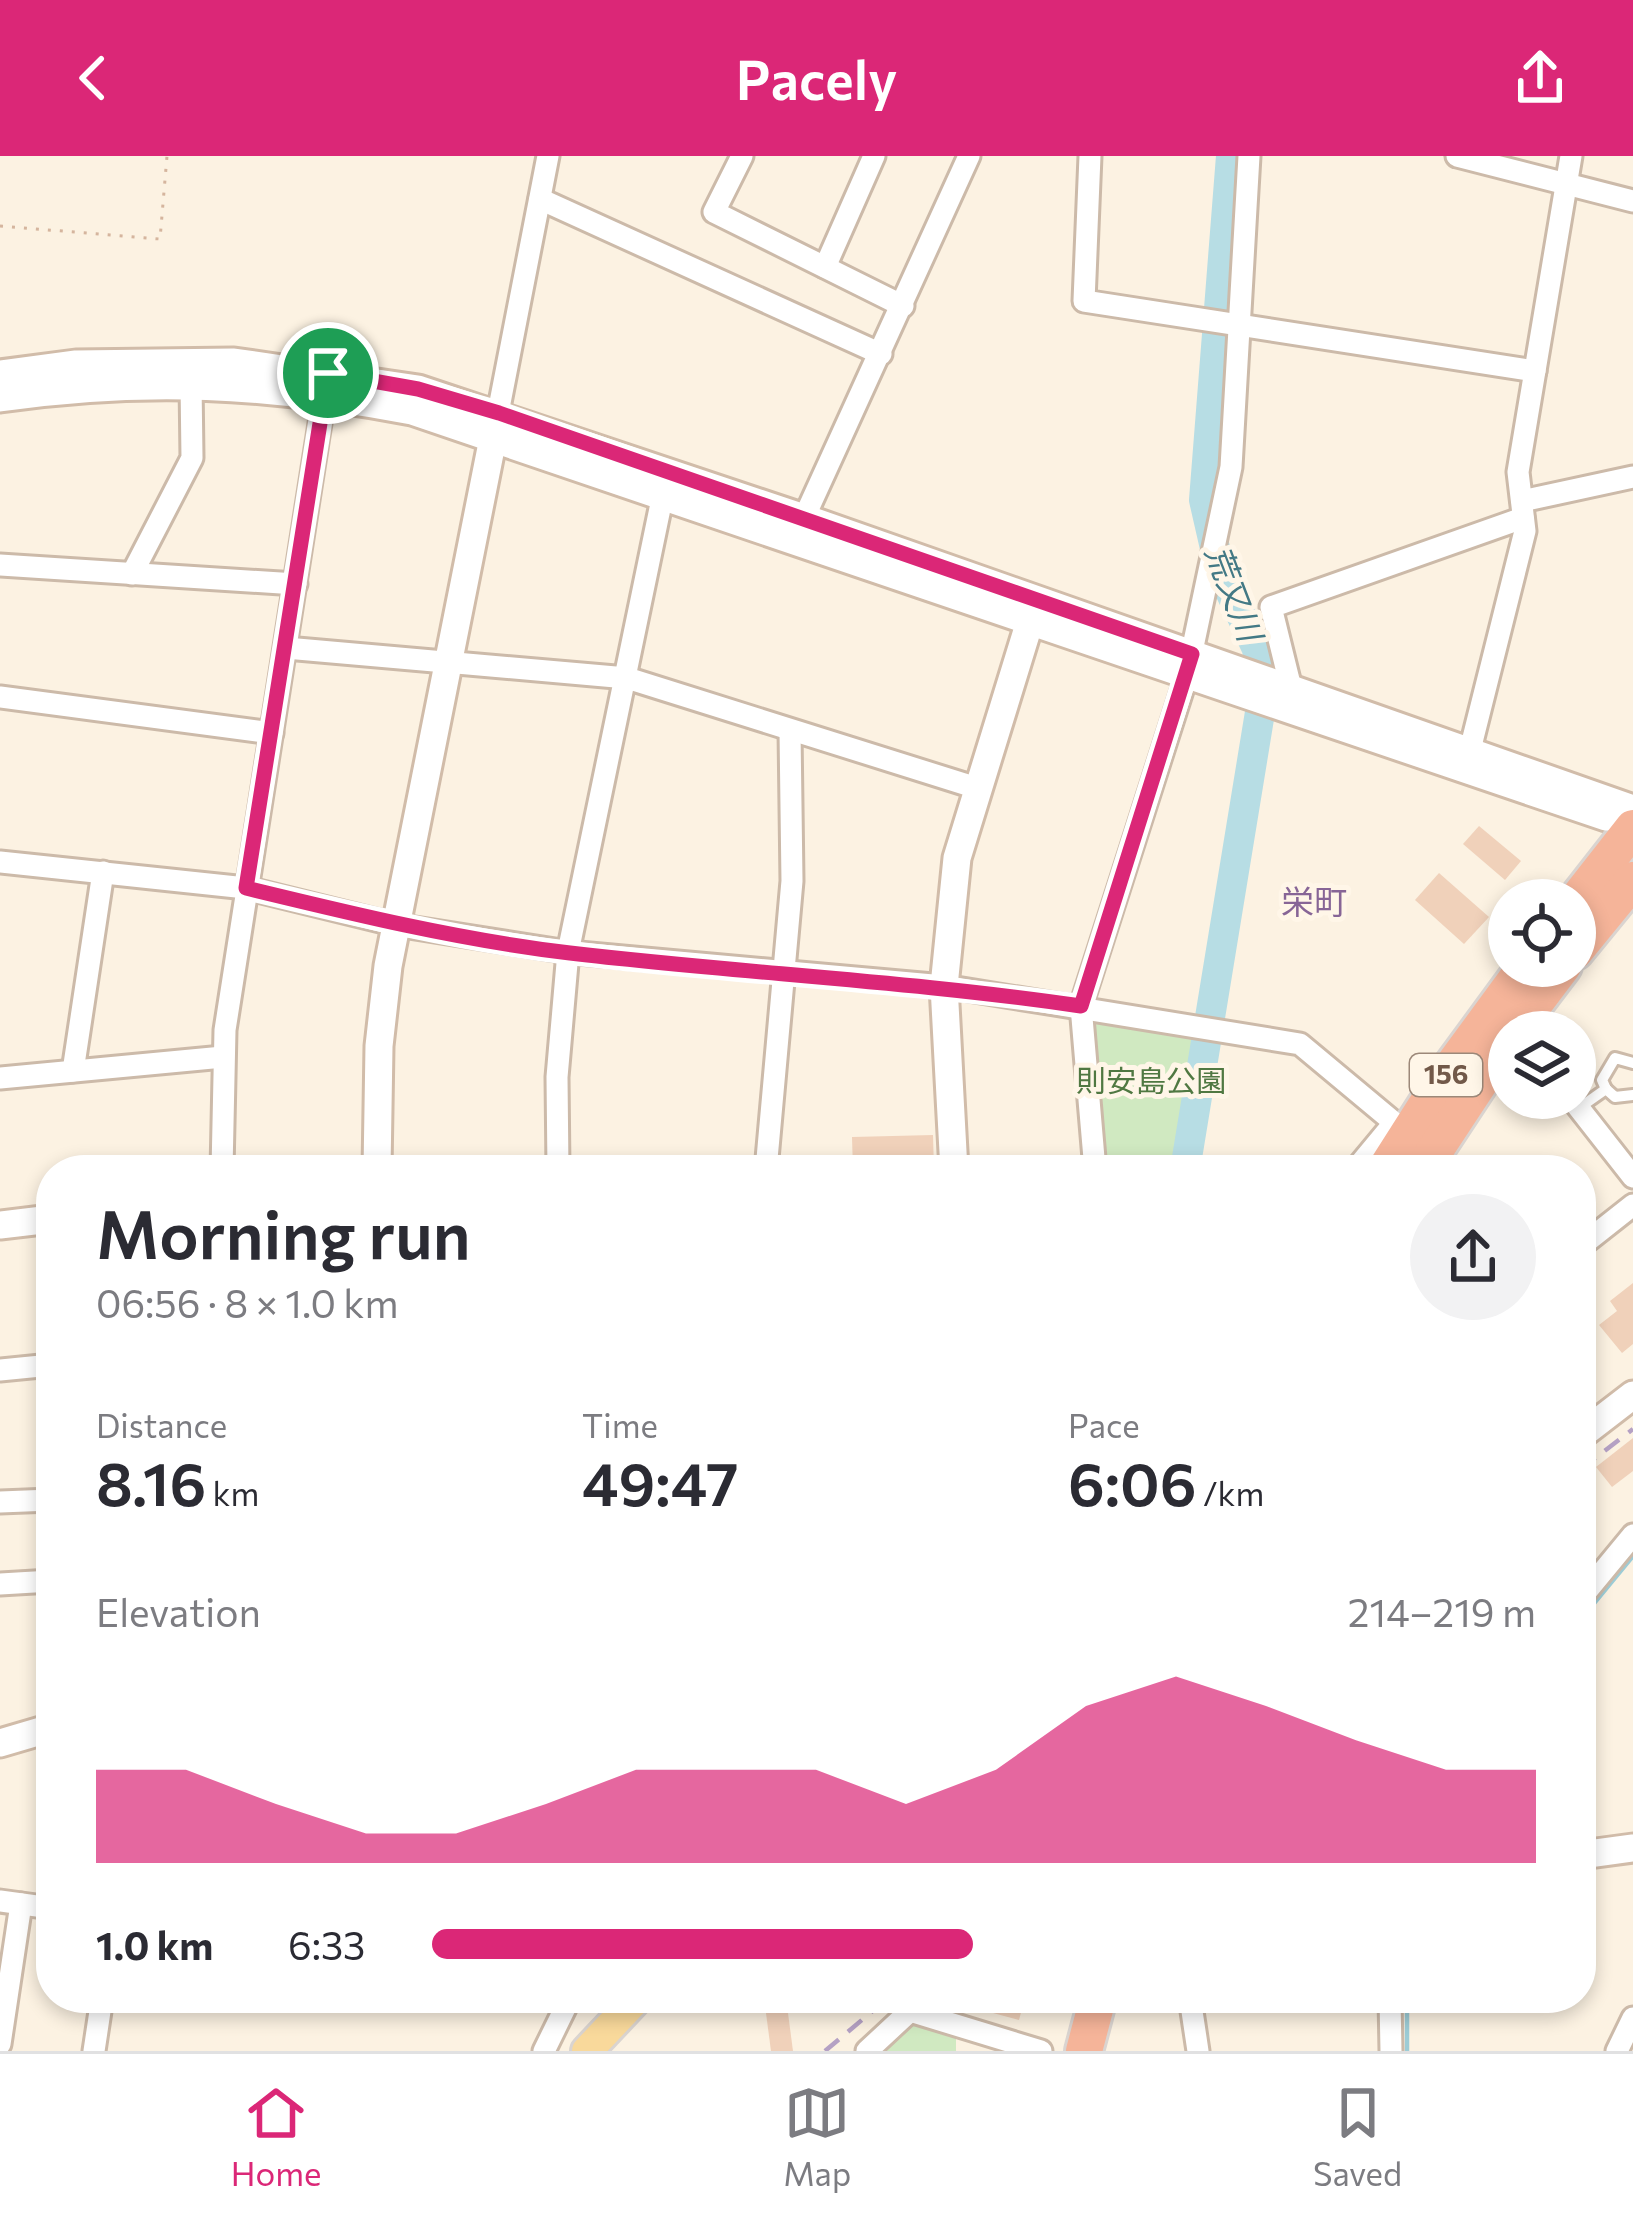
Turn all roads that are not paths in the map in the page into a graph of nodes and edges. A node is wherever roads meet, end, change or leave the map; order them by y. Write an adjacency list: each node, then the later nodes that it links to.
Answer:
1 (548, 156): 10 (street)
2 (742, 156): 12 (street)
3 (874, 156): 12 (street)
4 (969, 156): 13 (street)
5 (1090, 156): 14 (street)
6 (1249, 156): 14 (street)
7 (1457, 156): 9 (street)
8 (1571, 156): 9 (street)
9 (1568, 182): 11 (street); 16 (street)
10 (540, 199): 15 (street); 21 (street)
11 (1633, 201)
12 (825, 267): 13 (street)
13 (903, 306): 15 (street)
14 (1240, 327): 16 (street); 32 (street)
15 (880, 354): 25 (street)
16 (1535, 371): 24 (street)
17 (0, 374): 19 (street)
18 (191, 382): 19 (street); 20 (street); 27 (street)
19 (326, 384): 21 (street); 28 (street)
20 (0, 398)
21 (496, 425): 23 (street); 25 (street); 31 (street)
22 (1633, 477): 24 (street)
23 (663, 494): 29 (street); 33 (street)
24 (1522, 510): 34 (street); 38 (street)
25 (804, 518): 29 (street)
26 (0, 565): 27 (street)
27 (132, 574): 28 (street)
28 (296, 584): 30 (street)
29 (1033, 612): 32 (street); 39 (street)
30 (286, 648): 31 (street); 37 (street)
31 (448, 661): 33 (street); 47 (street)
32 (1190, 665): 34 (street); 40 (street); 53 (street)
33 (627, 678): 36 (street); 49 (street)
34 (1292, 688): 38 (street)
35 (0, 697): 37 (street)
36 (790, 731): 39 (street); 50 (street)
37 (272, 733): 46 (street)
38 (1470, 750): 40 (street)
39 (977, 788): 51 (street)
40 (1633, 812)
41 (1633, 828): 44 (highway)
42 (0, 862): 43 (street)
43 (103, 872): 46 (street); 56 (street)
44 (1593, 879)
45 (1633, 880): 48 (highway)
46 (246, 888): 47 (street); 54 (street)
47 (396, 925): 49 (street); 65 (street)
48 (1596, 925)
49 (568, 952): 50 (street); 66 (street)
50 (782, 971): 51 (street); 67 (street)
51 (944, 986): 53 (street); 68 (street)
52 (1510, 987): 63 (highway, 156)
53 (1081, 1006): 63 (street); 69 (street)
54 (223, 1057): 56 (street); 64 (street)
55 (1633, 1063): 59 (lane)
56 (73, 1071): 58 (street)
57 (1488, 1072): 72 (highway, 156)
58 (0, 1078)
59 (1606, 1089): 60 (lane); 61 (lane)
60 (1596, 1094)
61 (1633, 1095)
62 (1587, 1119): 73 (street)
63 (1401, 1128): 70 (street); 71 (highway, 156)
64 (222, 1155)
65 (377, 1155)
66 (558, 1155)
67 (767, 1155)
68 (953, 1155)
69 (1094, 1155)
70 (1371, 1155)
71 (1391, 1155)
72 (1432, 1155)
73 (1633, 1178)
74 (1633, 1205): 77 (street)
75 (36, 1221): 76 (street)
76 (0, 1225)
77 (1596, 1234)
78 (36, 1366): 79 (street)
79 (0, 1370)
80 (1633, 1395): 81 (street)
81 (1596, 1424)
82 (36, 1501): 83 (street)
83 (0, 1502)
84 (1633, 1535): 85 (street)
85 (1596, 1580)
86 (36, 1582): 87 (street)
87 (0, 1584)
88 (36, 1732): 89 (street)
89 (0, 1743)
90 (1633, 1848): 91 (street)
91 (1596, 1853)
92 (10, 1902): 104 (street)
93 (99, 2013): 105 (street)
94 (563, 2013): 106 (street)
95 (623, 2013): 107 (main road)
96 (907, 2013): 108 (street)
97 (935, 2013): 103 (street)
98 (1094, 2013): 111 (highway)
99 (1116, 2013): 112 (highway)
100 (1192, 2013): 113 (street)
101 (1390, 2013): 114 (street)
102 (1633, 2018): 115 (street)
103 (967, 2029): 109 (street); 110 (street)
104 (0, 2044)
105 (94, 2051)
106 (544, 2051)
107 (587, 2051)
108 (867, 2051)
109 (961, 2051)
110 (1041, 2051)
111 (1084, 2051)
112 (1106, 2051)
113 (1198, 2051)
114 (1391, 2051)
115 (1618, 2051)

